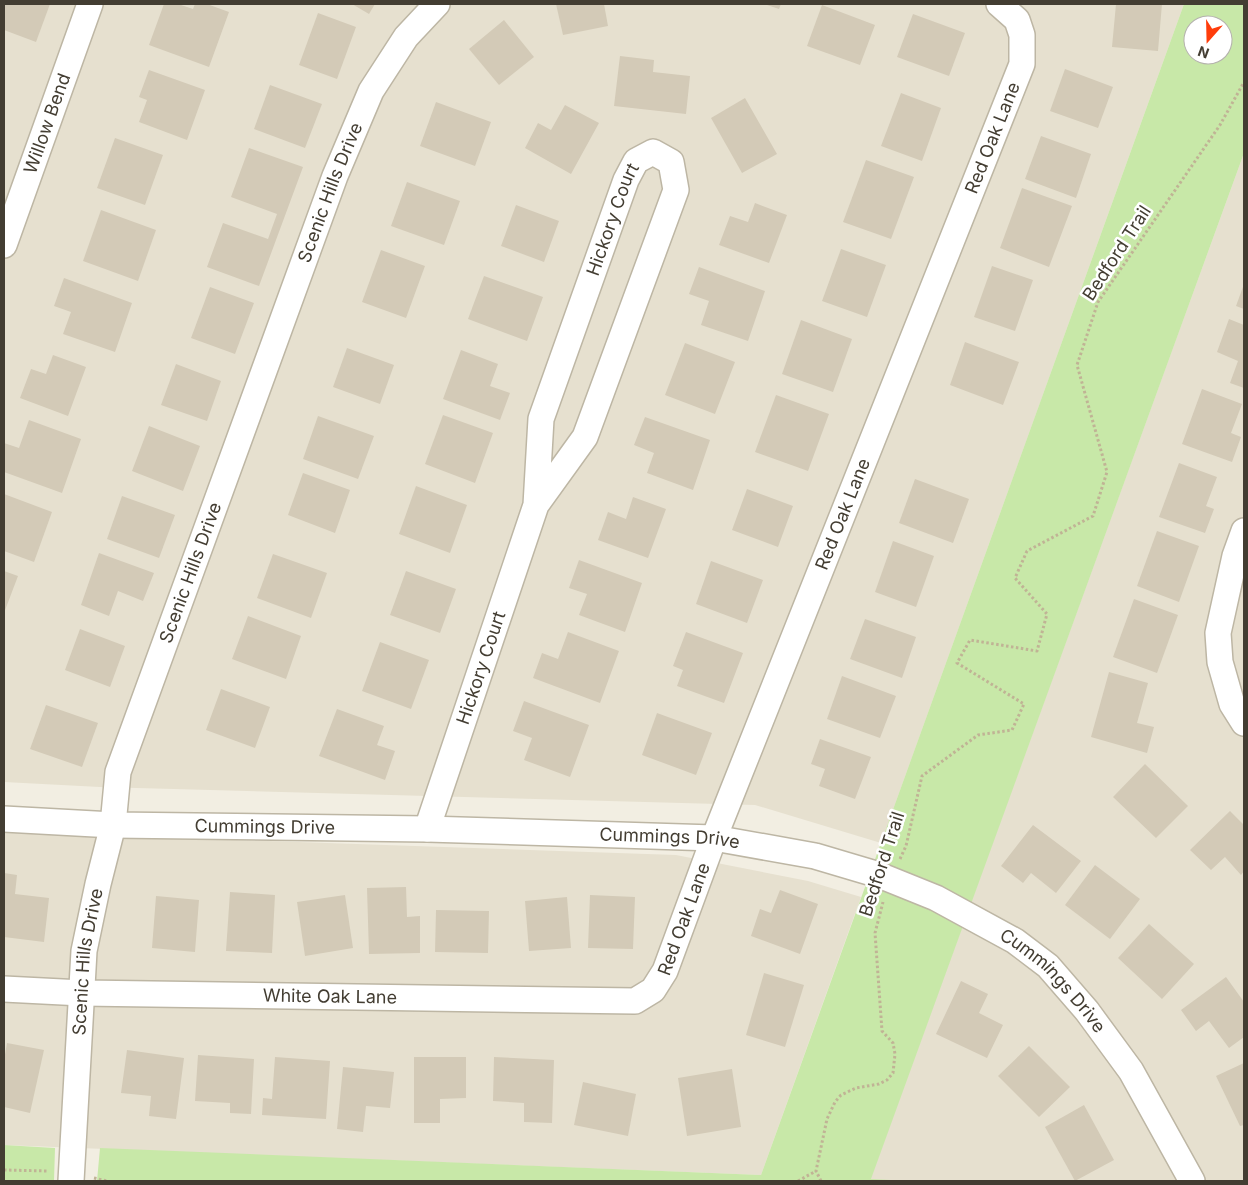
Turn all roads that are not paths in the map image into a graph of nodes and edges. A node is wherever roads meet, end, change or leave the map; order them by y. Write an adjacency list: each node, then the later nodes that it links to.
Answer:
1 (90, 4): 4 (street, Willow Bend)
2 (437, 4): 9 (street, Scenic Hills Drive)
3 (999, 4): 11 (street, Red Oak Lane)
4 (4, 245)
5 (536, 505): 5 (street, Hickory Court); 10 (street, Hickory Court)
6 (1244, 530): 7 (street)
7 (1244, 722)
8 (4, 820): 9 (street, Cummings Drive)
9 (113, 825): 10 (street, Cummings Drive); 14 (street, Scenic Hills Drive)
10 (426, 829): 11 (street, Cummings Drive)
11 (714, 838): 13 (street, Red Oak Lane); 16 (street, Cummings Drive)
12 (4, 989): 14 (street, White Oak Lane)
13 (653, 990): 14 (street, White Oak Lane)
14 (82, 992): 15 (street, Scenic Hills Drive)
15 (71, 1181)
16 (1192, 1181)

